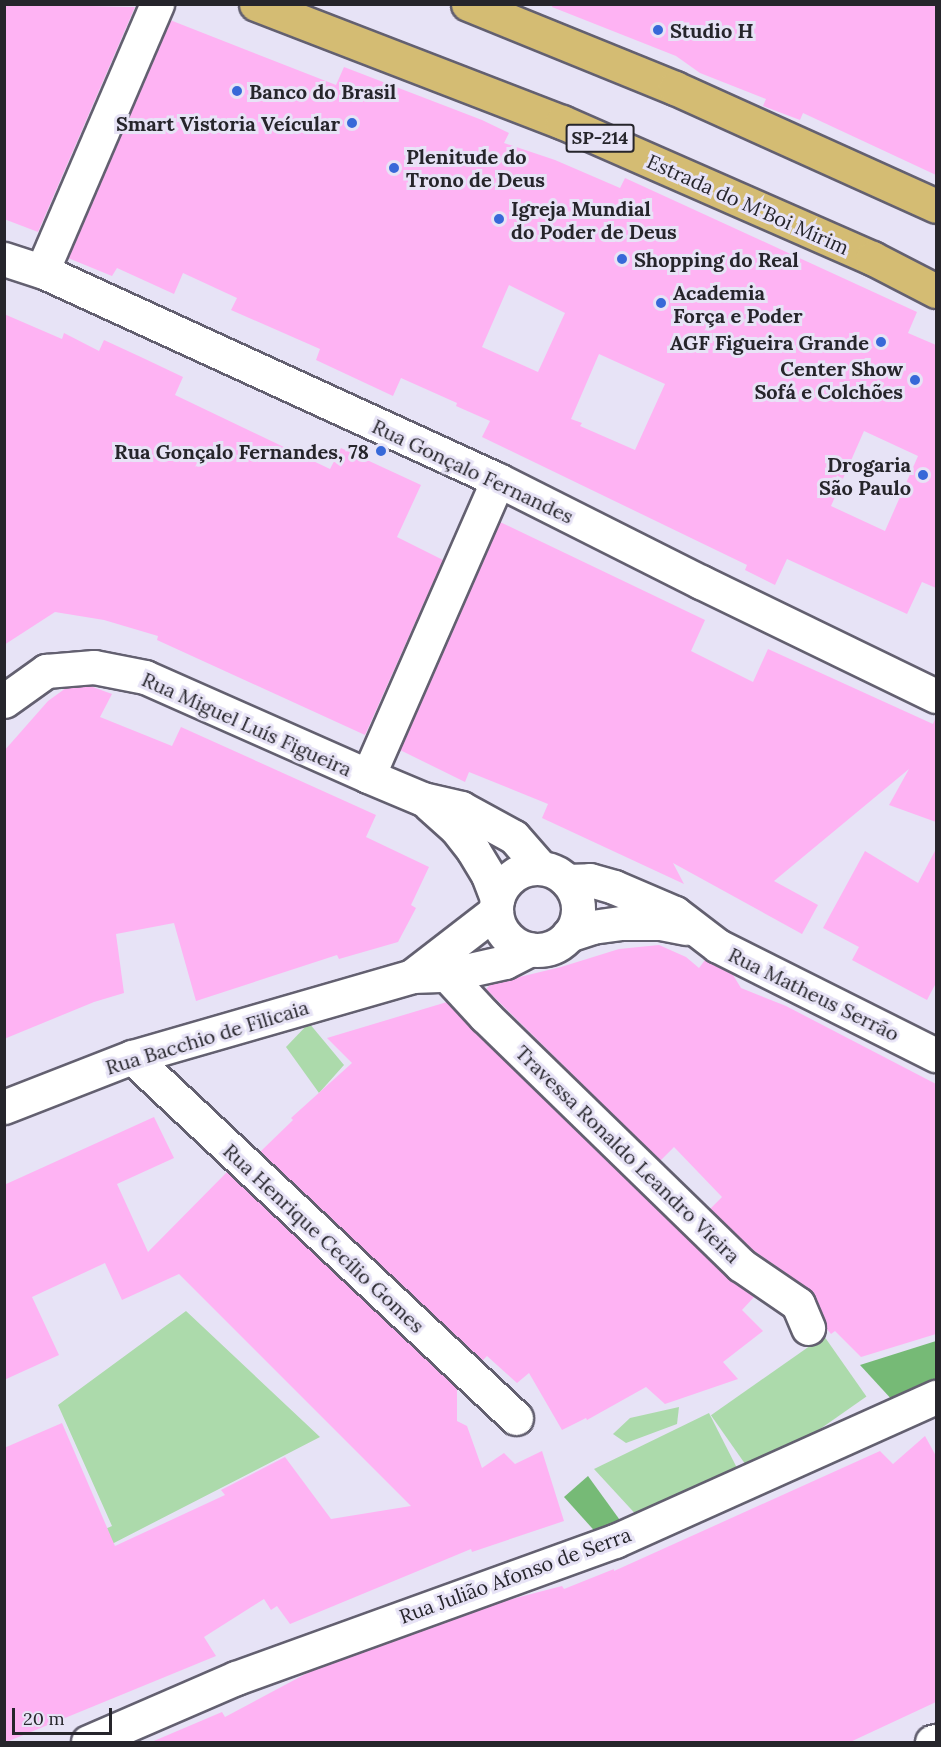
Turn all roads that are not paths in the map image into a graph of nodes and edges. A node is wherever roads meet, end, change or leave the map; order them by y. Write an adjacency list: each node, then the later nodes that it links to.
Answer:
1 (157, 4): 6 (street)
2 (256, 4): 7 (main road, Estrada do M'Boi Mirim / SP-214)
3 (468, 4): 4 (main road)
4 (936, 206)
5 (4, 259): 6 (street, Rua Gonçalo Fernandes)
6 (42, 271): 8 (street, Rua Gonçalo Fernandes)
7 (936, 291)
8 (498, 480): 9 (street, Rua Gonçalo Fernandes); 11 (street)
9 (936, 696)
10 (4, 702): 11 (street, Rua Miguel Luís Figueira)
11 (368, 776): 12 (street, Rua Miguel Luís Figueira)
12 (423, 799): 13 (street, Rua Miguel Luís Figueira); 14 (street, Rua Miguel Luís Figueira)
13 (554, 874): 14 (street); 15 (street, Rua Matheus Serrão); 16 (street)
14 (496, 905): 17 (street); 19 (street, Rua Bacchio de Filicaia)
15 (693, 929): 16 (street, Rua Matheus Serrão); 20 (street, Rua Matheus Serrão)
16 (568, 935): 17 (street)
17 (530, 949): 18 (street, Rua Bacchio de Filicaia)
18 (447, 975): 19 (street, Rua Bacchio de Filicaia); 23 (street, Travessa Ronaldo Leandro Vieira)
19 (412, 976): 21 (street, Rua Bacchio de Filicaia)
20 (936, 1055)
21 (132, 1057): 22 (street, Rua Bacchio de Filicaia); 25 (street, Rua Henrique Cecílio Gomes)
22 (4, 1107)
23 (808, 1328)
24 (936, 1397): 26 (street, Rua Julião Afonso de Serra)
25 (516, 1418)
26 (88, 1743)

